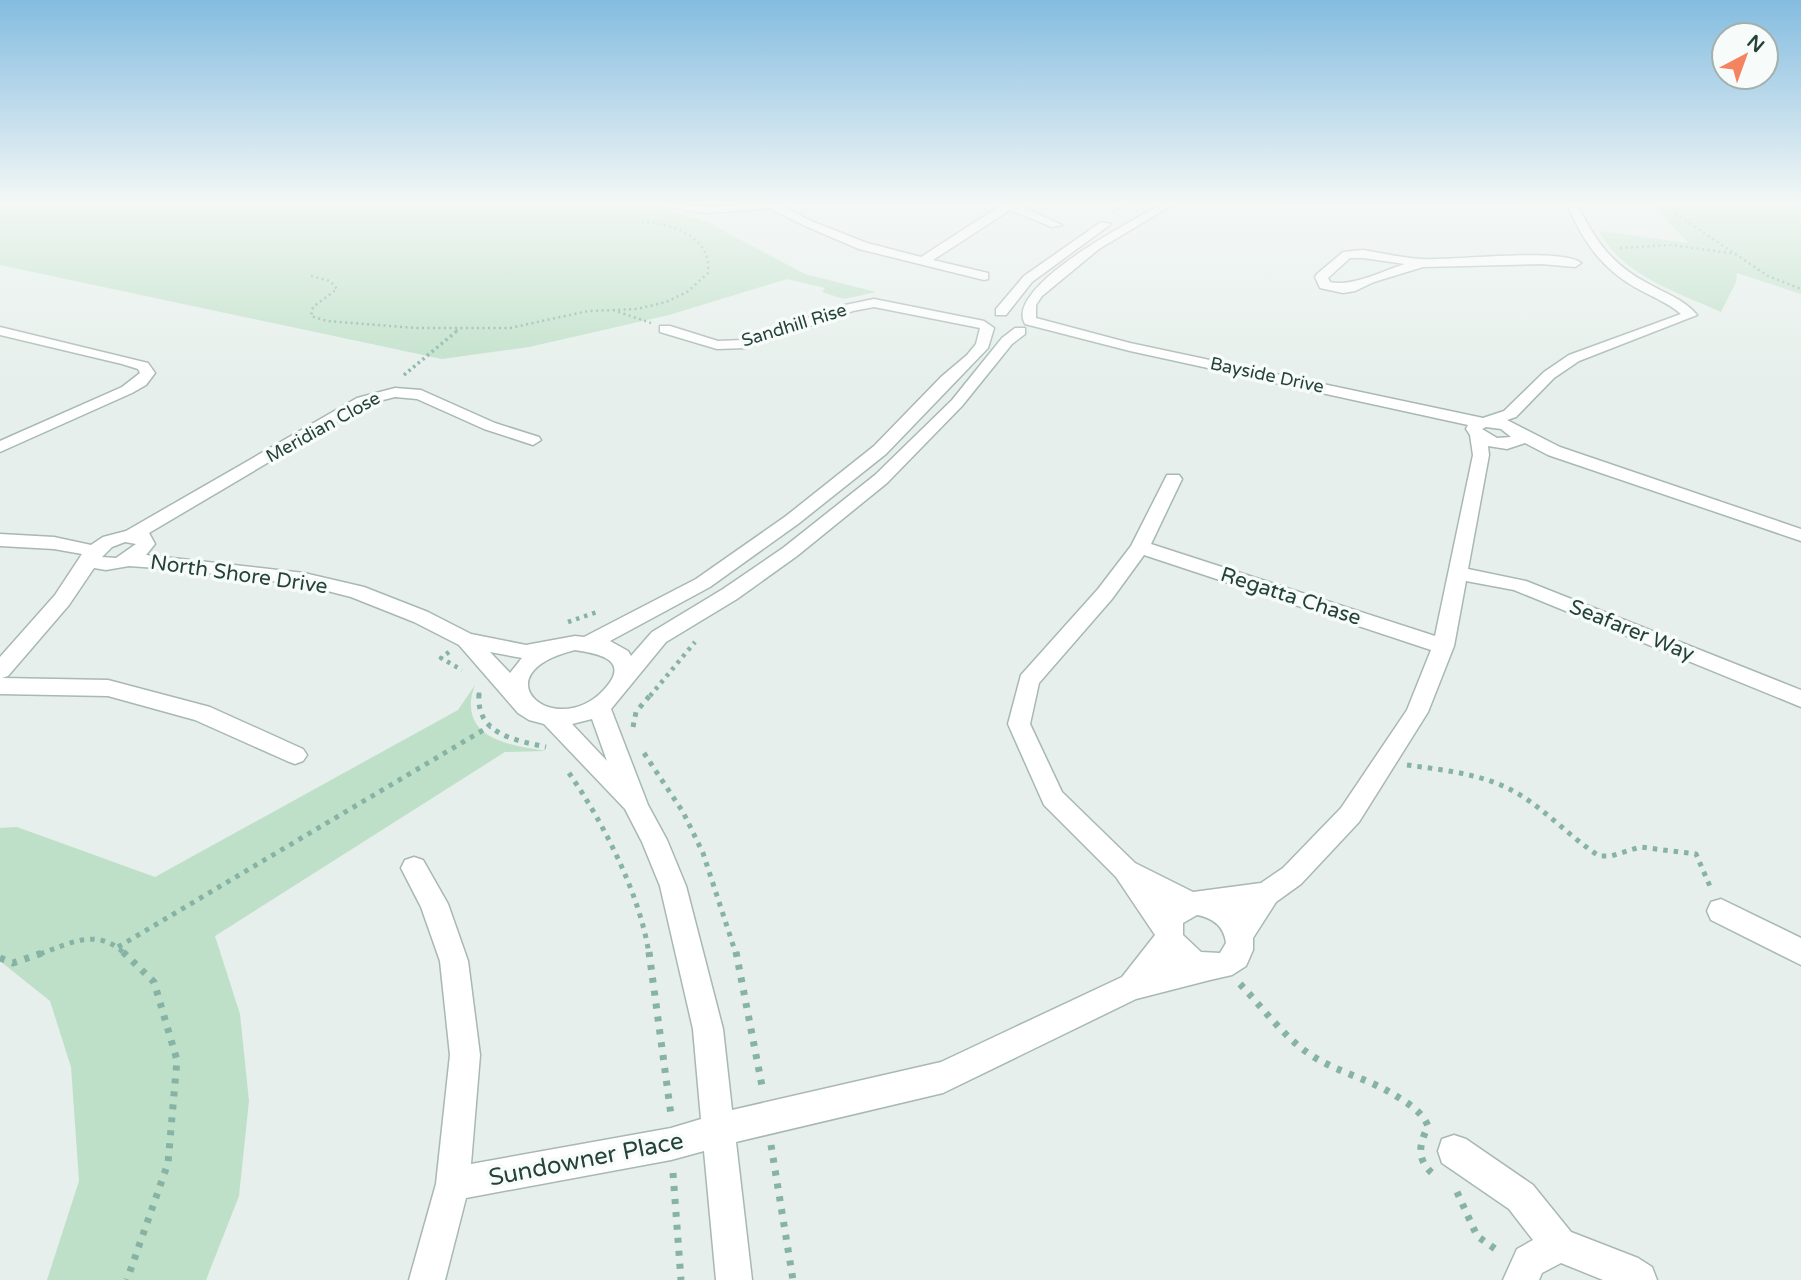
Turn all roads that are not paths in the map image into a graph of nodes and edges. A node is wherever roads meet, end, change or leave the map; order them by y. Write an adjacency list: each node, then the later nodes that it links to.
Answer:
1 (933, 264): 9 (street)
2 (1047, 264): 10 (street)
3 (1073, 264): 11 (street)
4 (1337, 264): 5 (street)
5 (1420, 264)
6 (1520, 264): 7 (street)
7 (1565, 264)
8 (1609, 264): 14 (street)
9 (985, 276)
10 (990, 319): 11 (street); 11 (street); 12 (street, Sandhill Rise); 30 (street)
11 (1025, 325): 15 (street, Bayside Drive); 34 (street)
12 (665, 329)
13 (4, 335): 17 (street)
14 (1511, 432): 15 (street); 15 (street, Bayside Drive); 19 (street)
15 (1480, 433): 27 (street)
16 (533, 440): 20 (street, Meridian Close)
17 (0, 447)
18 (1173, 479): 23 (street)
19 (1801, 535)
20 (136, 539): 22 (street); 24 (street); 25 (street); 26 (street)
21 (0, 540): 22 (street)
22 (54, 543): 24 (street)
23 (1140, 547): 32 (street, Regatta Chase); 43 (street)
24 (93, 554): 25 (street, North Shore Drive); 28 (street)
25 (121, 561): 26 (street, North Shore Drive); 28 (street)
26 (184, 564): 29 (street, North Shore Drive)
27 (1458, 573): 32 (street); 37 (street, Seafarer Way)
28 (62, 600): 33 (street)
29 (466, 640): 31 (street, North Shore Drive); 36 (street, North Shore Drive)
30 (590, 643): 31 (street); 34 (street)
31 (560, 646): 36 (street)
32 (1443, 646): 44 (street)
33 (0, 671)
34 (624, 679): 38 (street)
35 (0, 686): 40 (street)
36 (518, 696): 39 (street)
37 (1801, 699)
38 (599, 707): 39 (street); 41 (street)
39 (552, 718): 41 (street)
40 (295, 755)
41 (636, 807): 52 (street)
42 (414, 868): 54 (street, Sundowner Place)
43 (1125, 869): 45 (street); 47 (street)
44 (1267, 894): 45 (street); 48 (street)
45 (1193, 903): 47 (street); 48 (street)
46 (1721, 911): 49 (street)
47 (1168, 934): 50 (street); 51 (street)
48 (1240, 935): 50 (street)
49 (1801, 952)
50 (1216, 967): 51 (street, Sundowner Place)
51 (1132, 987): 52 (street, Sundowner Place)
52 (718, 1130): 54 (street, Sundowner Place); 58 (street)
53 (1446, 1164): 55 (street)
54 (453, 1184): 57 (street, Sundowner Place)
55 (1559, 1245): 56 (street); 59 (street)
56 (1522, 1275)
57 (427, 1280)
58 (734, 1280)
59 (1639, 1280)

